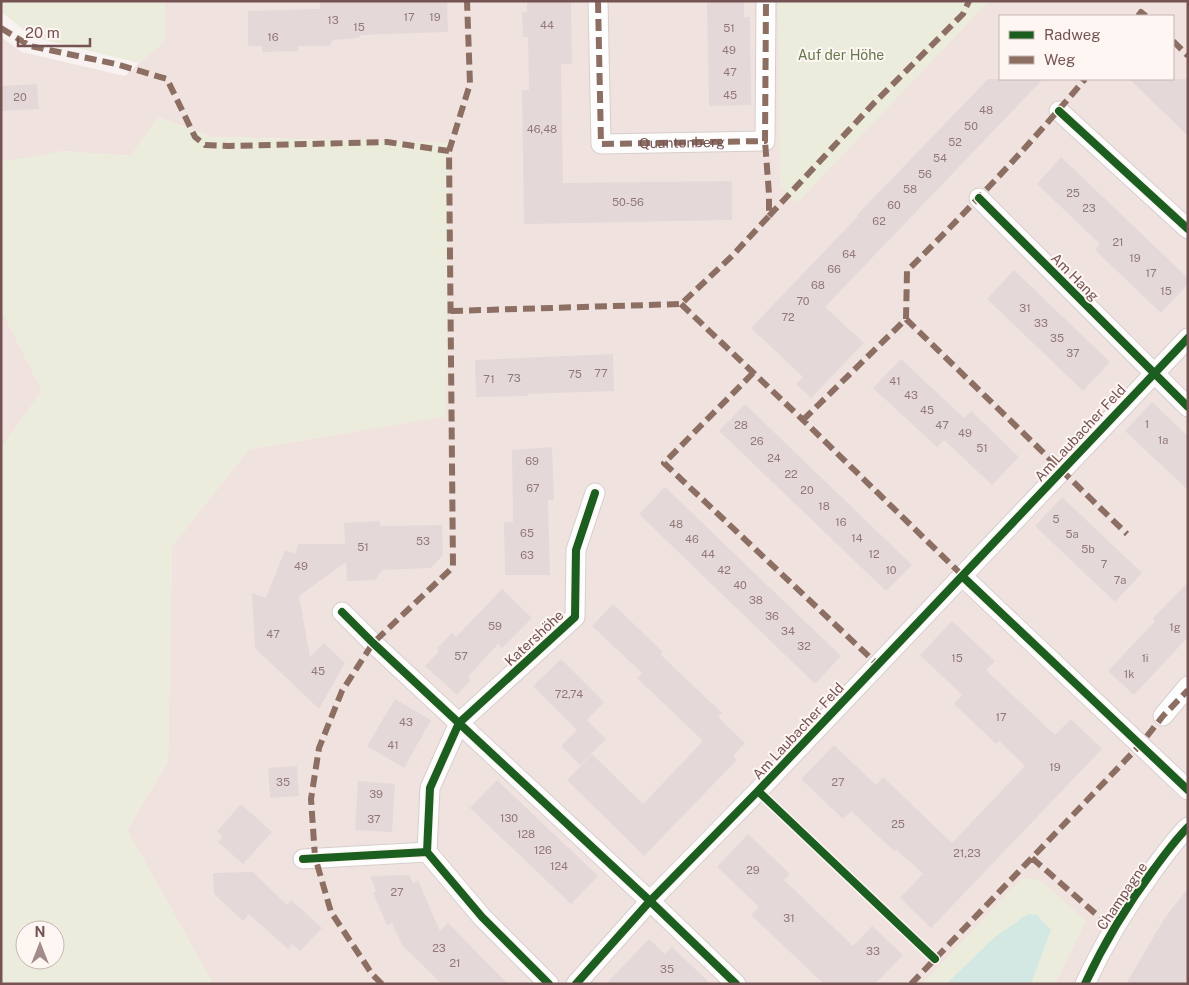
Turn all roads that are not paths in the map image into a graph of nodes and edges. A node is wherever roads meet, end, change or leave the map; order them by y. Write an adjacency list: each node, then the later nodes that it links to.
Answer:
1 (598, 1): 2 (street, Quantenberg)
2 (766, 1)
3 (1059, 111): 5 (street)
4 (979, 198): 7 (street, Am Hang)
5 (1188, 229)
6 (1188, 338): 7 (street, Am Laubacher Feld)
7 (1154, 374): 8 (street); 10 (street, Am Laubacher Feld)
8 (1188, 407)
9 (594, 493): 14 (street, Katershöhe)
10 (962, 576): 15 (street); 19 (street, Am Laubacher Feld)
11 (342, 612): 14 (street)
12 (1188, 686): 13 (street)
13 (1162, 716)
14 (460, 723): 17 (street, Katershöhe); 19 (street)
15 (1188, 790)
16 (1188, 826): 23 (street, Champagne)
17 (427, 852): 18 (street); 20 (street)
18 (303, 859)
19 (650, 901): 21 (street, Am Laubacher Feld); 22 (street)
20 (550, 984)
21 (576, 984)
22 (736, 984)
23 (1085, 984)

